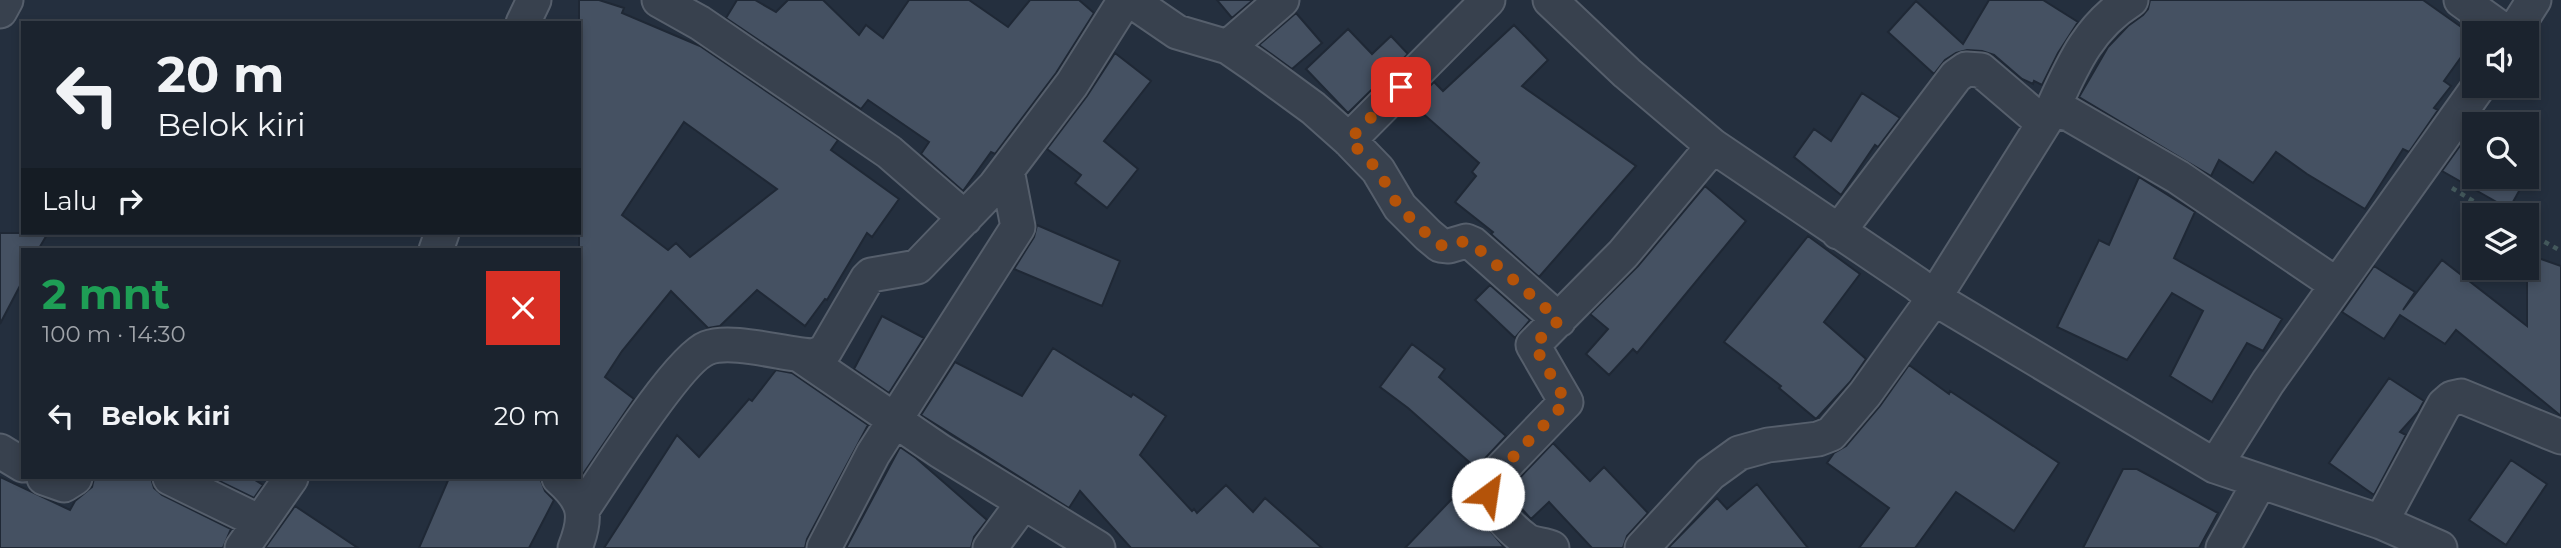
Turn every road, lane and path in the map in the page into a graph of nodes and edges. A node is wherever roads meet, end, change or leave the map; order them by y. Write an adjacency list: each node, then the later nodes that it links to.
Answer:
1 (6, 0): 11 (street)
2 (534, 0): 12 (street)
3 (659, 0): 23 (street)
4 (1282, 0): 15 (street)
5 (1488, 0): 18 (street)
6 (1550, 0): 19 (street)
7 (2131, 0): 17 (street)
8 (2461, 0): 13 (street)
9 (2534, 0): 14 (street)
10 (1125, 1): 15 (street); 21 (street)
11 (0, 11)
12 (524, 21)
13 (2490, 21)
14 (2521, 21)
15 (1228, 47): 18 (street)
16 (2470, 98): 20 (street)
17 (2047, 116): 24 (street); 27 (street); 28 (street)
18 (1349, 140): 29 (street)
19 (1713, 146): 24 (street); 29 (street)
20 (2419, 167): 22 (path); 27 (street)
21 (1007, 170): 23 (street); 31 (street)
22 (2477, 203)
23 (965, 218): 30 (street)
24 (1838, 232): 28 (street)
25 (2539, 239): 26 (path)
26 (2561, 251)
27 (2337, 285): 35 (street)
28 (1934, 298): 35 (street); 51 (street)
29 (1559, 320): 50 (street)
30 (801, 356): 31 (street); 43 (street)
31 (894, 420): 42 (street); 47 (street)
32 (2561, 437): 44 (street)
33 (0, 451): 34 (street)
34 (21, 464)
35 (2215, 466): 41 (street)
36 (47, 479): 37 (street)
37 (73, 479)
38 (171, 479): 45 (street)
39 (290, 479): 45 (street)
40 (560, 479): 43 (street)
41 (2259, 483): 44 (street); 52 (street)
42 (1023, 503): 48 (street); 49 (street)
43 (582, 510): 46 (street)
44 (2381, 522): 53 (street)
45 (251, 535)
46 (575, 548)
47 (824, 548)
48 (990, 548)
49 (1098, 548)
50 (1552, 548)
51 (1642, 548)
52 (2223, 548)
53 (2440, 548)

